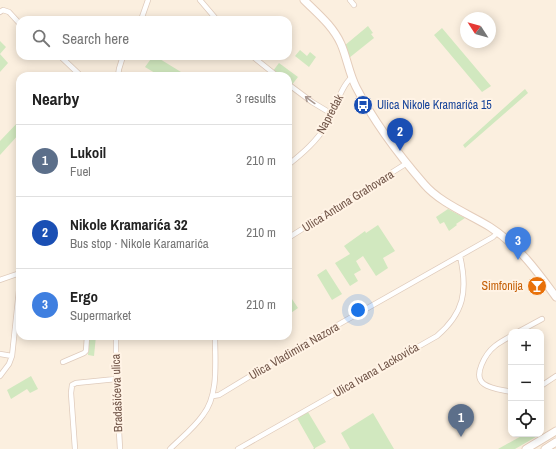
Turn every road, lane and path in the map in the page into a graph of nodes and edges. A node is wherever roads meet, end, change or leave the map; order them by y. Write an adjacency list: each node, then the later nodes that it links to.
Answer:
1 (148, 0): 7 (street)
2 (200, 0): 8 (street)
3 (304, 0): 16 (main road)
4 (350, 0): 5 (street)
5 (354, 5)
6 (0, 12): 9 (street)
7 (142, 16)
8 (214, 16)
9 (16, 19)
10 (64, 60): 13 (street)
11 (122, 60): 14 (street)
12 (257, 60): 15 (street)
13 (77, 72)
14 (118, 72)
15 (272, 72)
16 (352, 77): 18 (street, Napredak); 20 (main road)
17 (292, 87): 18 (street, one-way to 17)
18 (332, 114): 19 (street, Napredak)
19 (292, 161)
20 (407, 164): 21 (main road); 22 (street, Ulica Antuna Grahovara)
21 (498, 232): 23 (street, Ulica Vladimira Nazora); 26 (main road)
22 (292, 236)
23 (460, 256): 42 (street, Ulica Vladimira Nazora); 48 (street, Ulica Ivana Lackovića)
24 (16, 274): 25 (street)
25 (0, 280)
26 (556, 297)
27 (16, 318): 35 (street)
28 (542, 318): 29 (street)
29 (523, 329)
30 (508, 338): 41 (street)
31 (87, 340): 36 (street)
32 (116, 340): 39 (street, Bradašićeva ulica)
33 (215, 340): 42 (street)
34 (0, 354): 35 (street)
35 (12, 356): 37 (street)
36 (63, 362)
37 (0, 376)
38 (556, 376): 40 (street)
39 (116, 379): 45 (street); 46 (street, Bradašićeva ulica)
40 (544, 384)
41 (508, 391)
42 (213, 396): 47 (street)
43 (556, 431): 49 (main road)
44 (556, 442): 50 (main road)
45 (75, 449)
46 (120, 449)
47 (170, 449)
48 (238, 449)
49 (526, 449)
50 (545, 449)

